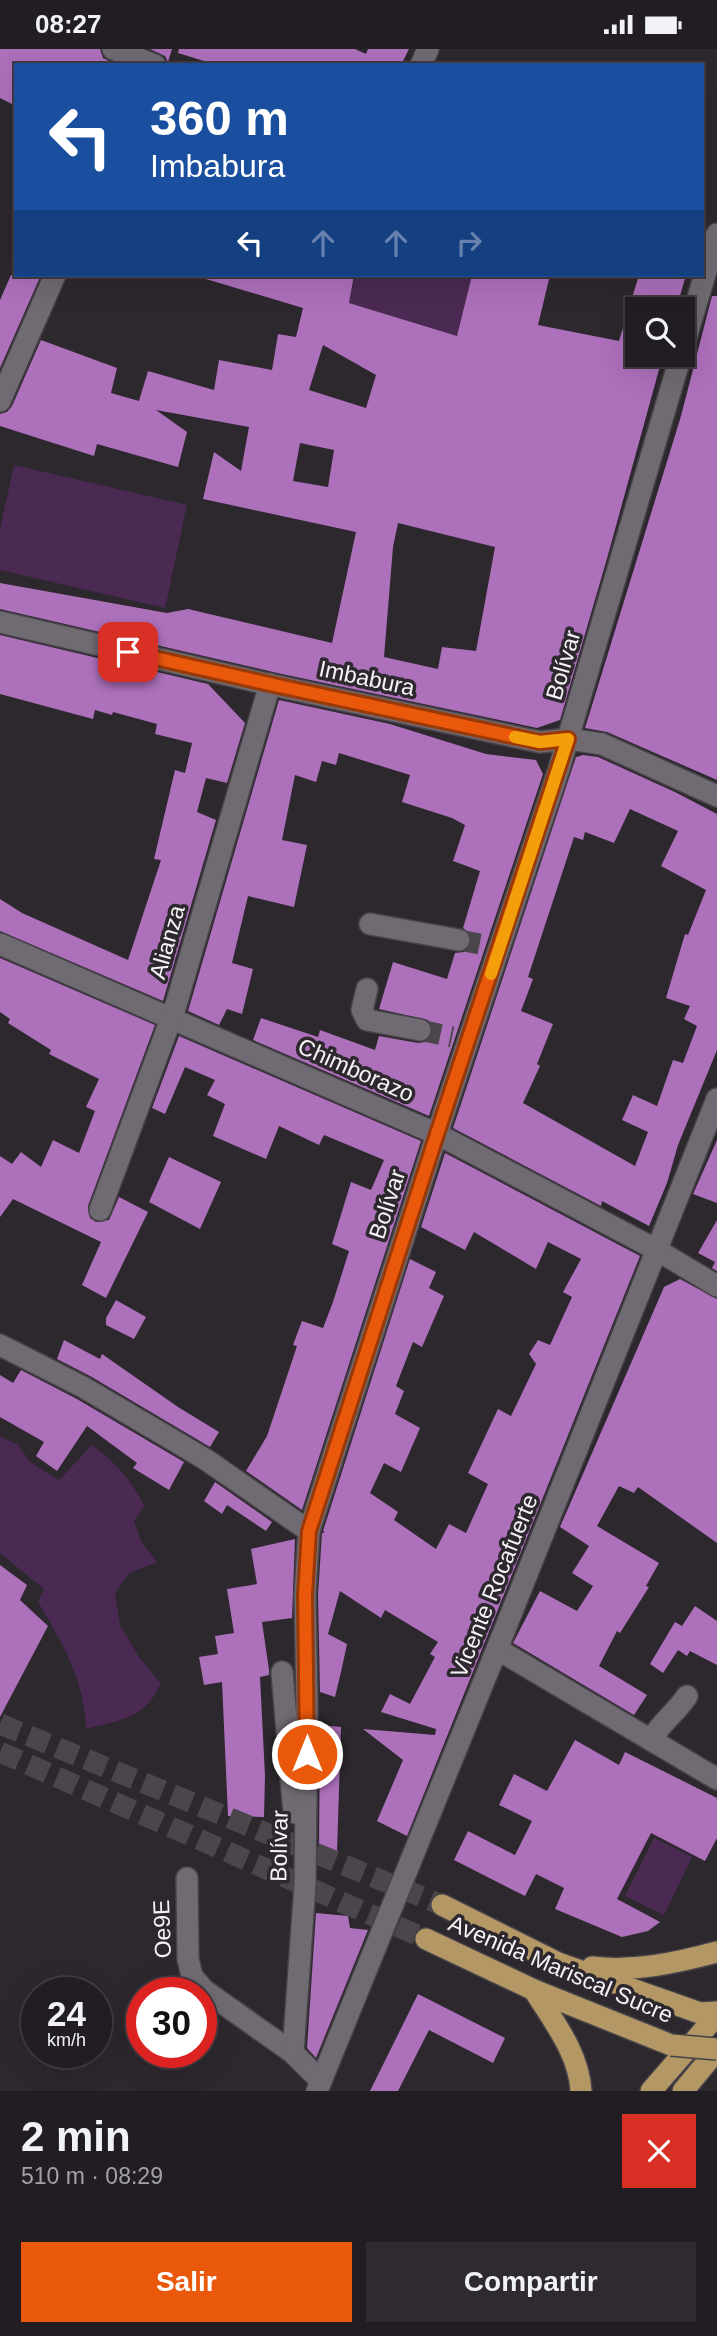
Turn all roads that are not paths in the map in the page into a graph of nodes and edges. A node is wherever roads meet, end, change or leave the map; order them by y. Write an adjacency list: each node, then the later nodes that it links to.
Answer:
1 (113, 49): 2 (street)
2 (147, 63)
3 (717, 234): 5 (street, Bolívar)
4 (54, 277): 7 (street)
5 (695, 309)
6 (678, 367): 10 (street, Bolívar)
7 (0, 401)
8 (0, 622): 9 (street, Imbabura)
9 (270, 684): 10 (street, Imbabura); 16 (street, Alianza)
10 (568, 739): 11 (street, Imbabura); 19 (street, Bolívar)
11 (717, 796)
12 (370, 924): 13 (street)
13 (459, 940)
14 (0, 943): 16 (street, Chimborazo)
15 (367, 989): 17 (street)
16 (171, 1018): 19 (street, Chimborazo); 20 (street, Alianza)
17 (420, 1030)
18 (717, 1099): 21 (street, Vicente Rocafuerte)
19 (437, 1134): 21 (street, Chimborazo); 24 (street, Bolívar)
20 (100, 1210)
21 (657, 1251): 22 (street, Chimborazo); 25 (street, Vicente Rocafuerte)
22 (717, 1286)
23 (0, 1345): 24 (street)
24 (309, 1531): 31 (street, Bolívar)
25 (497, 1649): 28 (street); 40 (street, Vicente Rocafuerte)
26 (282, 1672): 31 (street)
27 (687, 1696): 28 (street)
28 (651, 1740): 29 (street)
29 (717, 1779)
30 (187, 1878): 39 (street, Oe9E)
31 (305, 1885): 39 (street, Bolívar)
32 (442, 1905): 35 (main road, Avenida Mariscal Sucre)
33 (426, 1939): 36 (main road, Avenida Mariscal Sucre)
34 (717, 1952): 35 (main road)
35 (558, 1963): 37 (main road, Avenida Mariscal Sucre)
36 (534, 1990): 38 (main road, Avenida Mariscal Sucre, bridge); 41 (main road)
37 (711, 2013): 42 (main road)
38 (717, 2050): 43 (main road)
39 (293, 2053): 40 (street)
40 (319, 2086)
41 (581, 2091)
42 (652, 2091)
43 (683, 2091)

